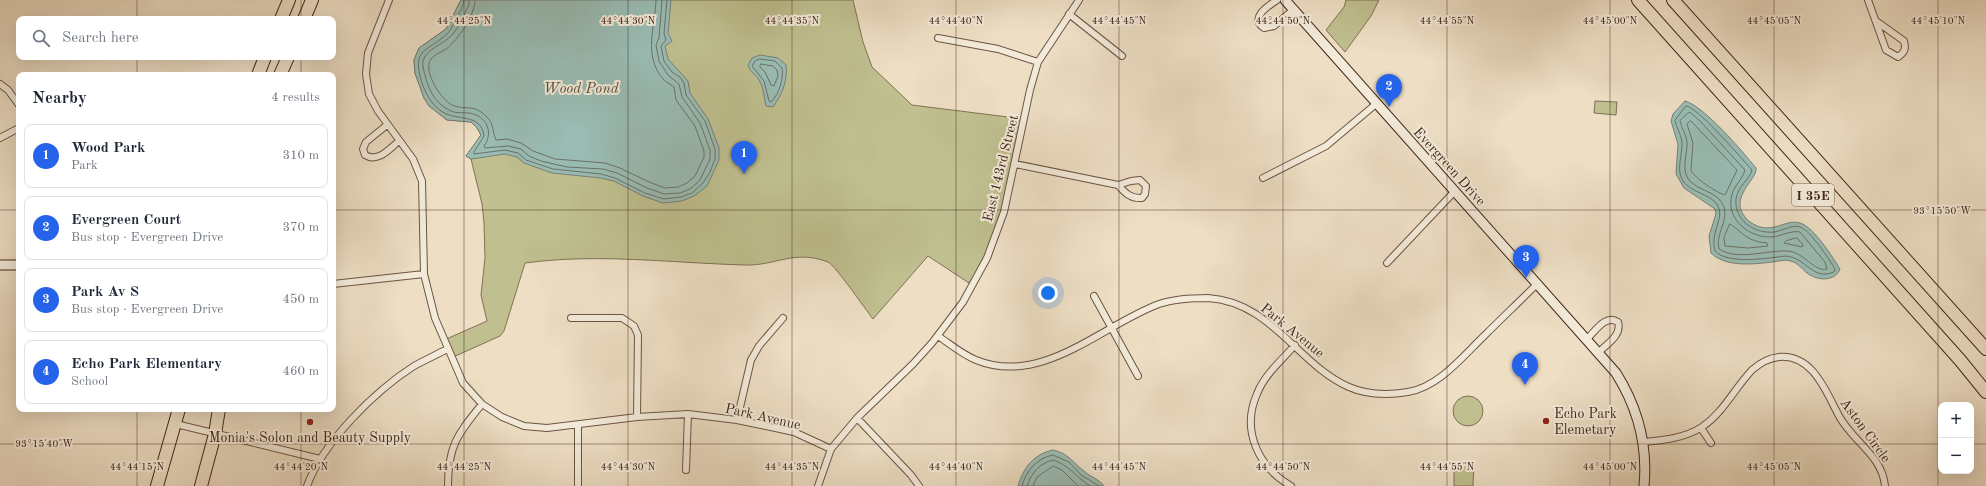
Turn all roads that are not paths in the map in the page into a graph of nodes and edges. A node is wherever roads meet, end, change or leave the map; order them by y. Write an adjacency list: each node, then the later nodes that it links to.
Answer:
1 (288, 0): 12 (highway)
2 (312, 0): 13 (highway)
3 (389, 0): 25 (street)
4 (1079, 0): 11 (street, East 143rd Street)
5 (1277, 0): 10 (street)
6 (1285, 0): 10 (street, Evergreen Drive)
7 (1638, 0): 50 (highway, I 35E)
8 (1673, 0): 47 (highway, I 35E)
9 (1868, 0): 14 (street)
10 (1293, 10): 24 (street, Evergreen Drive)
11 (1068, 14): 16 (street); 19 (street, East 143rd Street)
12 (281, 16)
13 (305, 16)
14 (1876, 21): 14 (street)
15 (938, 38): 19 (street)
16 (1122, 56)
17 (264, 60): 20 (highway)
18 (287, 60): 21 (highway)
19 (1038, 62): 29 (street, East 143rd Street)
20 (259, 72)
21 (281, 72)
22 (0, 84): 23 (street)
23 (16, 100)
24 (1376, 104): 30 (street); 32 (street, Evergreen Drive)
25 (387, 125): 28 (street); 28 (street)
26 (16, 130): 27 (street)
27 (0, 138)
28 (399, 141): 36 (street)
29 (1015, 164): 31 (street); 43 (street, East 143rd Street)
30 (1263, 178)
31 (1118, 185)
32 (1454, 192): 33 (street); 38 (street, Evergreen Drive)
33 (1387, 263)
34 (0, 265): 35 (street)
35 (16, 265)
36 (424, 274): 37 (street); 46 (street)
37 (336, 284)
38 (1537, 284): 44 (street, Evergreen Drive); 45 (street, Park Avenue)
39 (1094, 296): 42 (street)
40 (571, 318): 55 (street)
41 (783, 318): 57 (street)
42 (1111, 327): 43 (street, Park Avenue); 45 (street, Park Avenue); 49 (street)
43 (938, 336): 56 (street, East 143rd Street)
44 (1587, 339): 48 (street, Evergreen Drive); 48 (street)
45 (1295, 345): 74 (street)
46 (447, 349): 51 (street); 65 (street)
47 (1986, 349)
48 (1599, 352): 62 (street, Evergreen Drive)
49 (1138, 376)
50 (1986, 392)
51 (482, 404): 59 (street); 70 (street)
52 (178, 412): 58 (highway)
53 (219, 412): 61 (highway)
54 (688, 414): 55 (street, Park Avenue); 57 (street, Park Avenue); 66 (street)
55 (637, 417): 59 (street, Park Avenue)
56 (857, 418): 64 (street, East 143rd Street); 73 (street)
57 (737, 420): 64 (street, Park Avenue)
58 (176, 424): 61 (street); 67 (highway)
59 (578, 424): 71 (street)
60 (1701, 428): 62 (street, Aston Circle); 63 (street); 76 (street, Aston Circle)
61 (215, 434): 65 (street); 68 (highway)
62 (1644, 442): 75 (street, Evergreen Drive)
63 (1711, 443)
64 (831, 449): 72 (street, East 143rd Street)
65 (320, 459): 69 (street)
66 (686, 470)
67 (156, 486)
68 (201, 486)
69 (307, 486)
70 (448, 486)
71 (578, 486)
72 (818, 486)
73 (919, 486)
74 (1291, 486)
75 (1644, 486)
76 (1885, 486)

